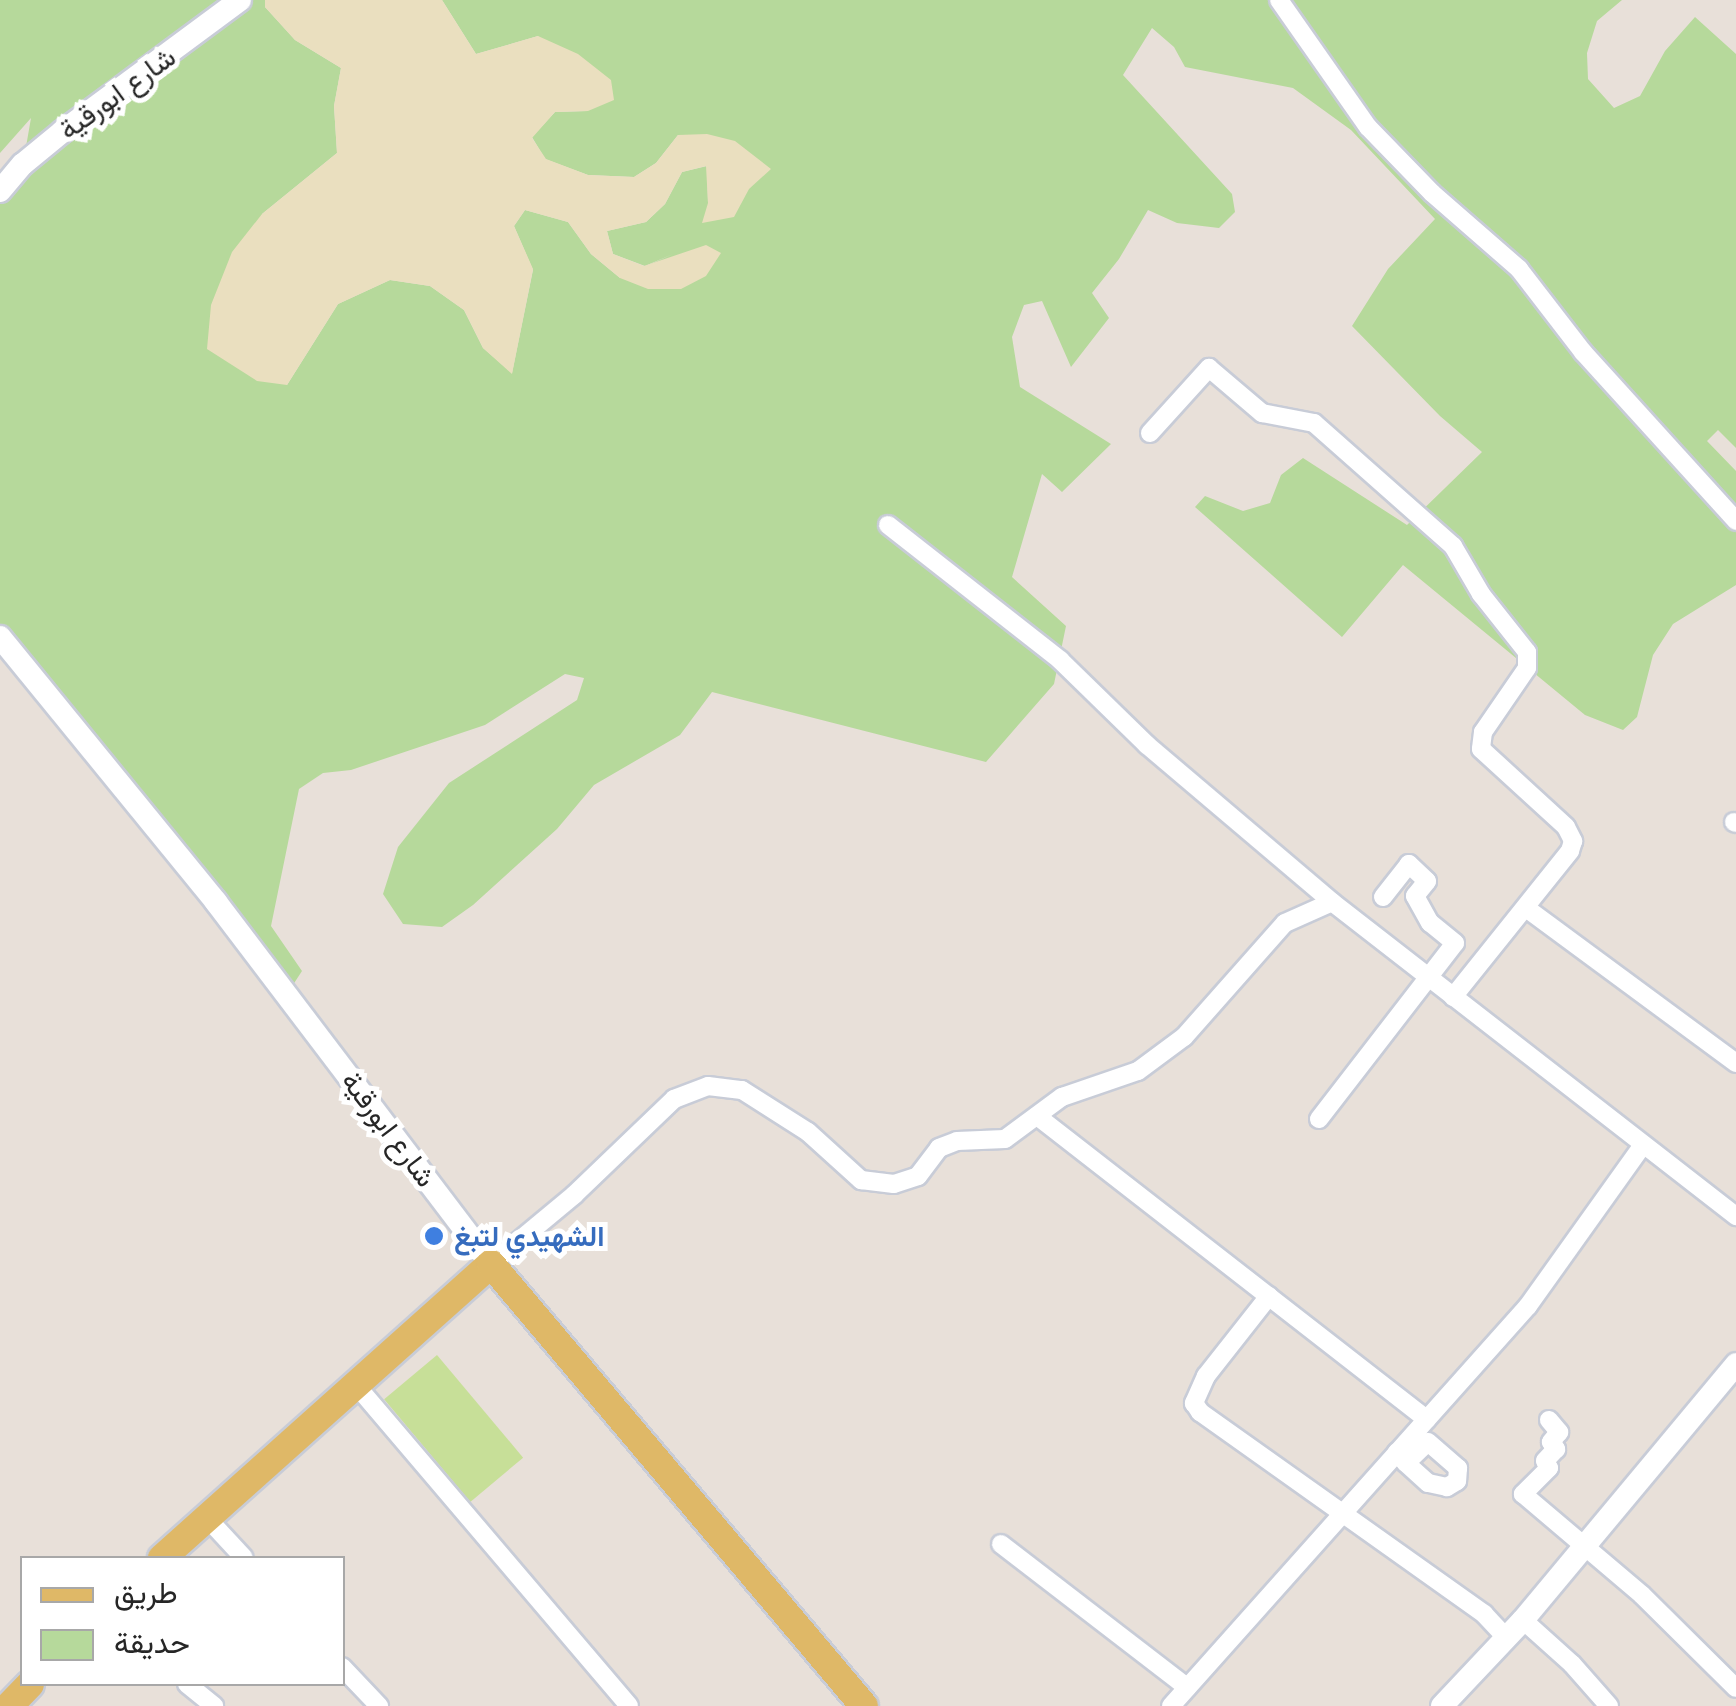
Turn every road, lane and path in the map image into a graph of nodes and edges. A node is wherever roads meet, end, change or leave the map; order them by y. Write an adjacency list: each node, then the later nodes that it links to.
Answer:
1 (240, 0): 3 (main road, شارع ابورقية)
2 (1280, 0): 5 (street)
3 (0, 191)
4 (1150, 433): 10 (street)
5 (1736, 521)
6 (888, 525): 9 (street)
7 (0, 638): 18 (main road, شارع ابورقية)
8 (1383, 897): 11 (street)
9 (1332, 902): 11 (street); 14 (street)
10 (1526, 908): 12 (street); 13 (street)
11 (1428, 978): 12 (street); 15 (street)
12 (1452, 996): 16 (street)
13 (1736, 1063)
14 (1037, 1116): 18 (street); 19 (street)
15 (1319, 1119)
16 (1642, 1146): 17 (street); 22 (street)
17 (1736, 1216)
18 (491, 1264): 21 (main road); 41 (main road, شارع ابورقية)
19 (1270, 1296): 22 (street); 24 (street)
20 (1736, 1364): 27 (main road)
21 (356, 1385): 25 (main road); 40 (street)
22 (1426, 1420): 24 (street)
23 (1549, 1420): 27 (street)
24 (1342, 1512): 31 (street); 35 (street)
25 (207, 1518): 28 (main road); 29 (street)
26 (1001, 1544): 35 (street)
27 (1584, 1547): 30 (main road); 36 (street)
28 (164, 1556)
29 (242, 1556)
30 (1523, 1620): 31 (main road); 44 (street)
31 (1506, 1638): 43 (main road)
32 (345, 1669): 39 (street)
33 (28, 1686): 37 (main road)
34 (189, 1686): 38 (street)
35 (1188, 1688): 42 (street)
36 (1736, 1688)
37 (8, 1706)
38 (214, 1706)
39 (379, 1706)
40 (629, 1706)
41 (864, 1706)
42 (1171, 1706)
43 (1442, 1706)
44 (1608, 1706)

